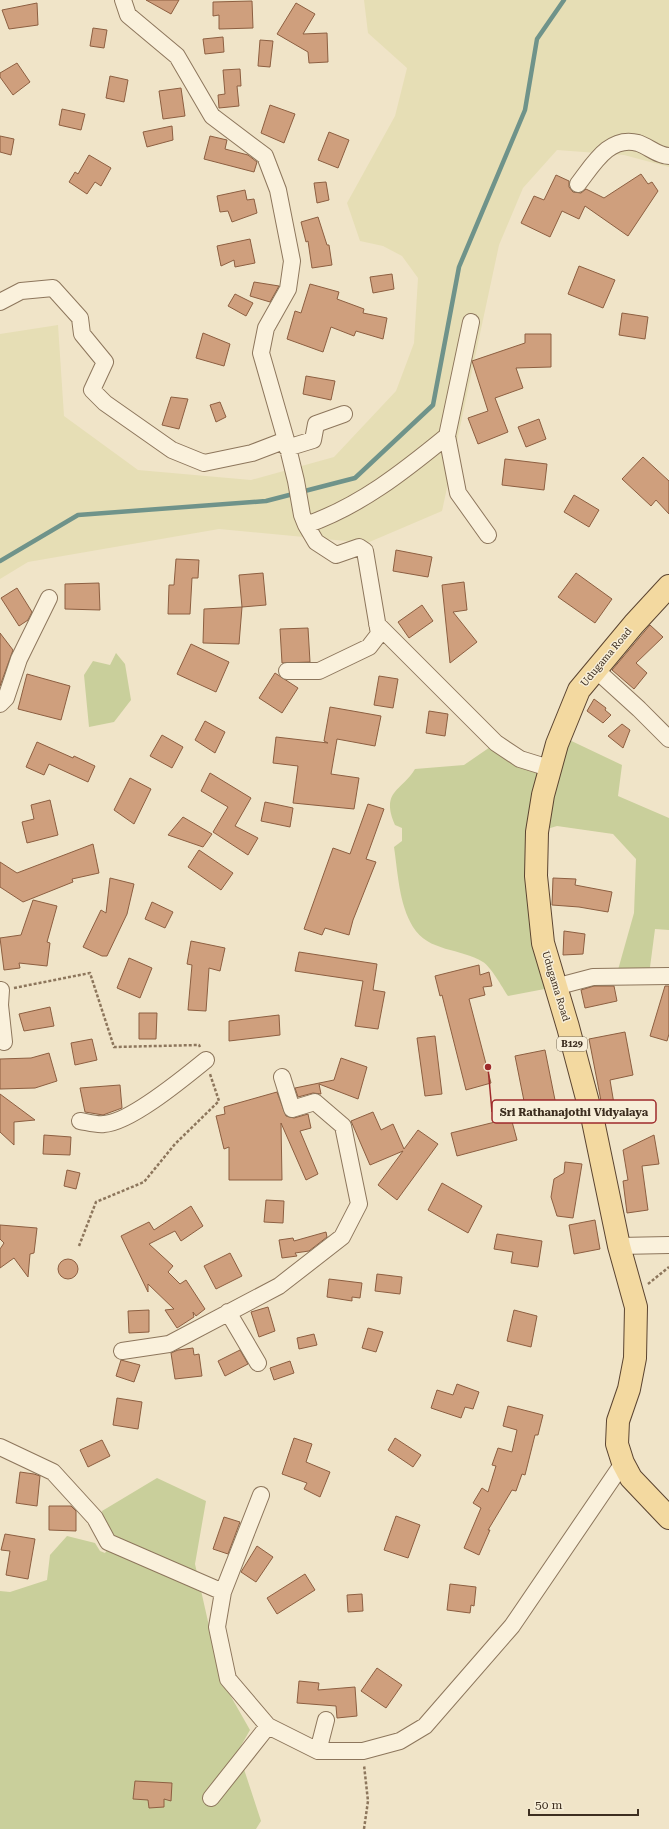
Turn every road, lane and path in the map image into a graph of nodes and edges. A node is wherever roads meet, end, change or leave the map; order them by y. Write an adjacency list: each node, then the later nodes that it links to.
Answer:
1 (123, 0): 8 (street)
2 (669, 156): 3 (street)
3 (578, 184)
4 (0, 302): 8 (street)
5 (471, 322): 7 (street)
6 (344, 414): 8 (street)
7 (447, 436): 9 (street); 10 (street)
8 (286, 444): 9 (street)
9 (304, 523): 13 (street)
10 (488, 535)
11 (669, 586): 14 (main road, Udugama Road / B129)
12 (49, 598): 16 (street)
13 (377, 624): 15 (street); 18 (street)
14 (595, 669): 17 (street); 18 (main road, Udugama Road / B129)
15 (287, 671)
16 (0, 704)
17 (669, 739)
18 (549, 768): 20 (main road, Udugama Road / B129)
19 (669, 976): 20 (street)
20 (555, 987): 28 (main road, Udugama Road / B129)
21 (1, 990): 22 (street); 23 (path)
22 (4, 1042)
23 (206, 1060): 25 (street); 27 (path)
24 (282, 1077): 31 (street)
25 (80, 1121)
26 (669, 1245): 28 (street)
27 (78, 1246)
28 (619, 1246): 30 (main road, Udugama Road / B129)
29 (669, 1266): 30 (path)
30 (634, 1296): 35 (main road, Udugama Road / B129)
31 (228, 1312): 32 (street); 33 (street)
32 (122, 1351)
33 (258, 1363)
34 (0, 1447): 38 (street)
35 (623, 1463): 37 (main road, Udugama Road / B129); 42 (street)
36 (262, 1495): 38 (street)
37 (669, 1518)
38 (223, 1592): 40 (street)
39 (326, 1720): 41 (street)
40 (268, 1726): 41 (street); 43 (street)
41 (318, 1751): 42 (street)
42 (363, 1751): 44 (path)
43 (211, 1798)
44 (364, 1829)

